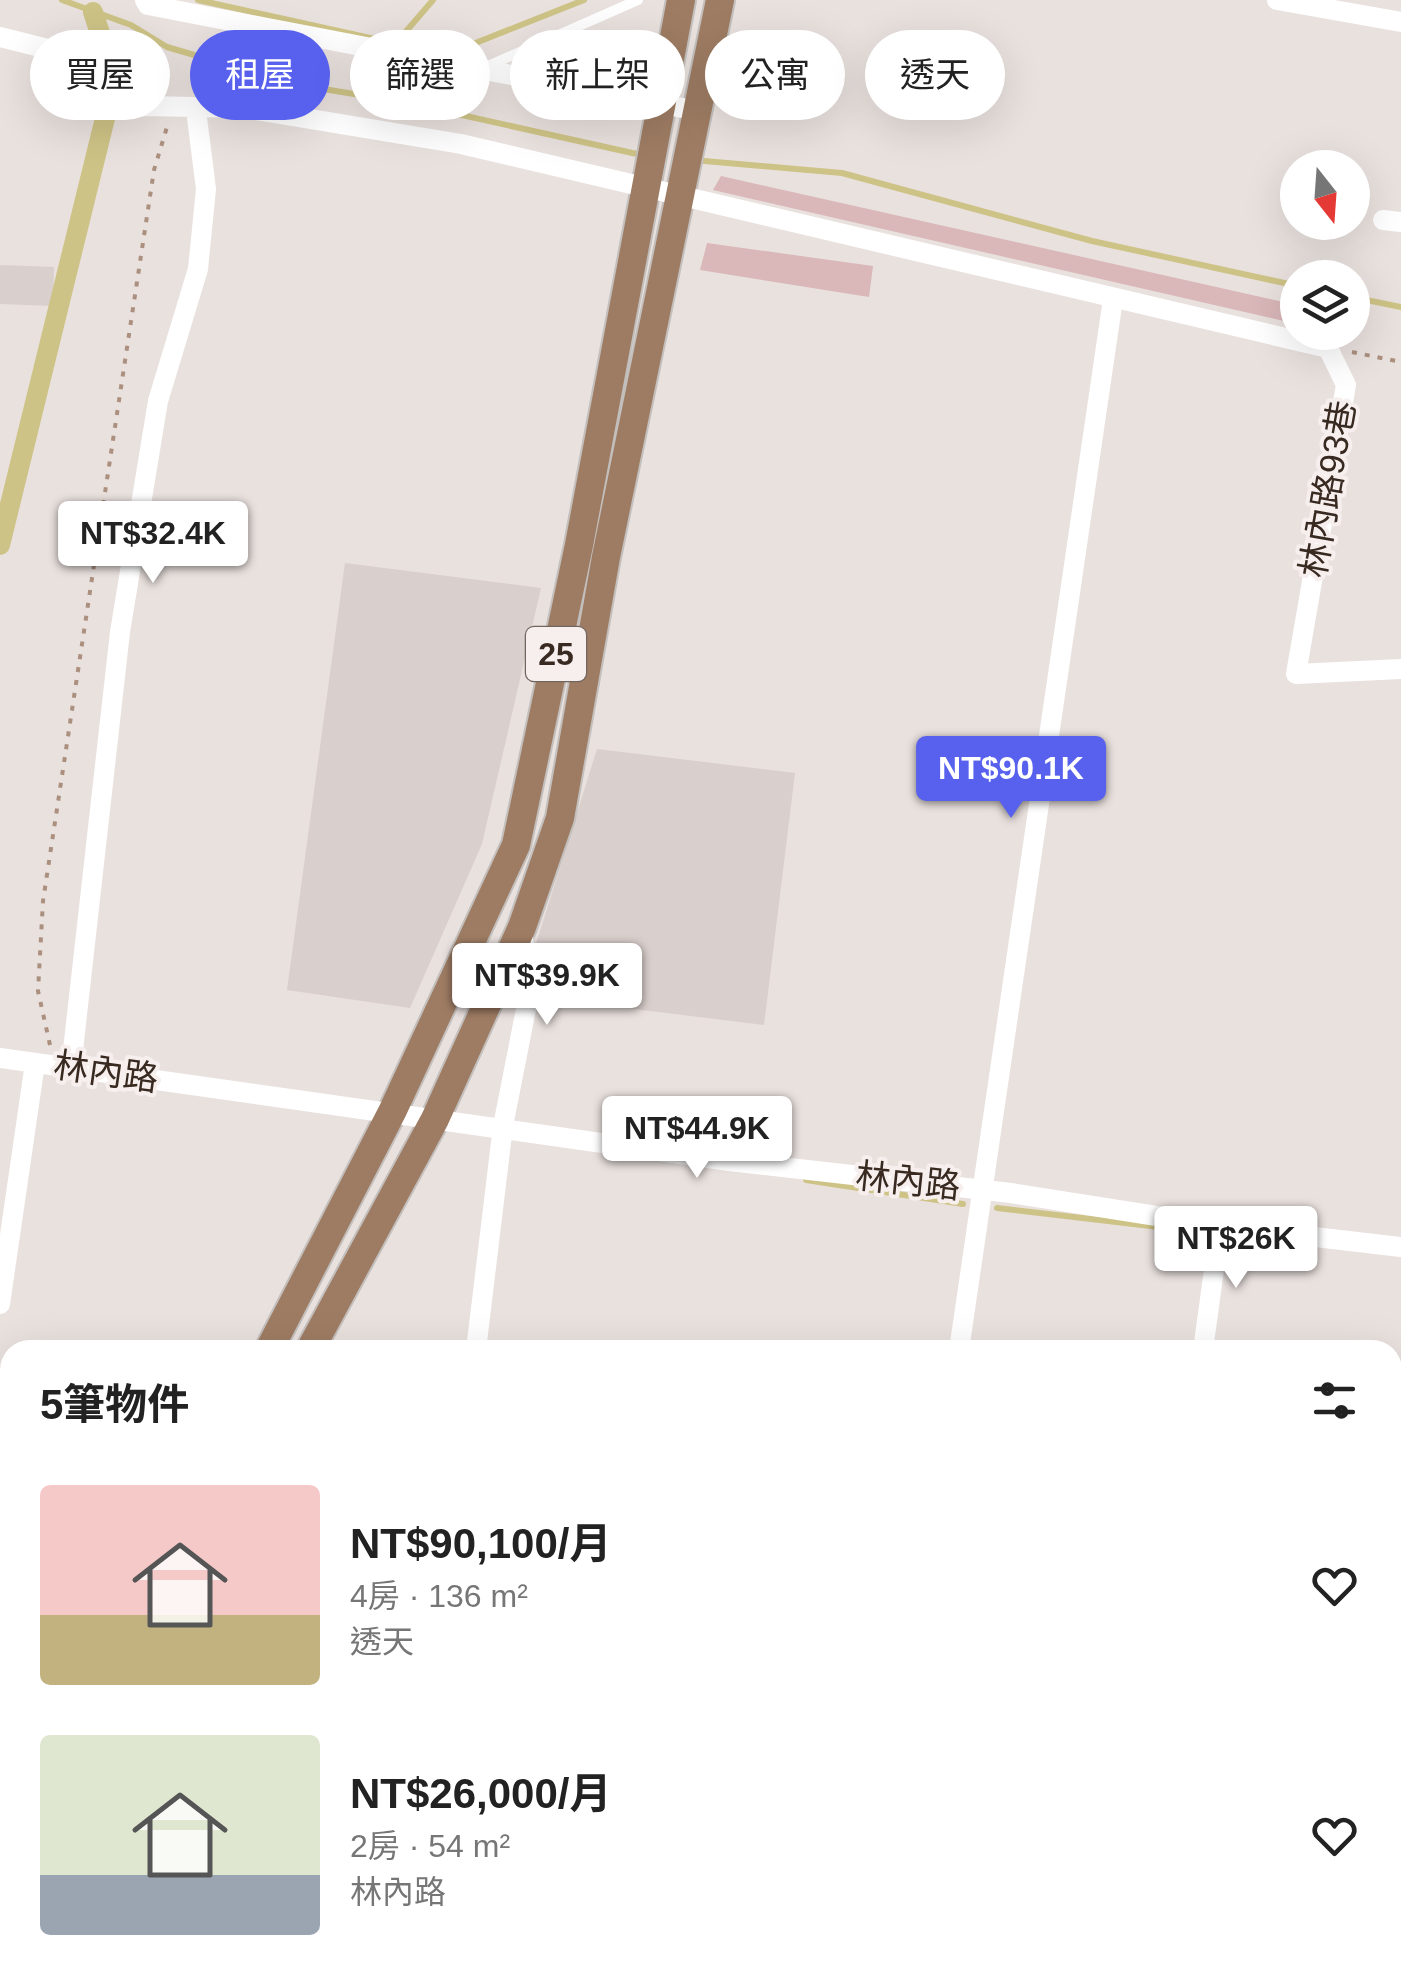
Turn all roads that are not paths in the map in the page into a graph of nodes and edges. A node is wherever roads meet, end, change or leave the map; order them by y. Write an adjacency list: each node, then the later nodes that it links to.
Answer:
1 (146, 0): 9 (street)
2 (638, 0): 10 (lane)
3 (682, 0): 7 (main road, 25)
4 (720, 0): 16 (main road, 25)
5 (1278, 0): 6 (street)
6 (1401, 22)
7 (676, 30)
8 (0, 36): 11 (street, 林內路93巷)
9 (350, 46)
10 (490, 66)
11 (190, 110)
12 (685, 117): 16 (street)
13 (197, 120): 23 (street)
14 (316, 120): 17 (street, 林內路93巷)
15 (657, 120): 17 (main road, 25)
16 (696, 120): 18 (main road, 25)
17 (646, 181): 18 (street, 林內路93巷); 24 (main road, 25)
18 (683, 192): 19 (street, 林內路93巷); 21 (main road, 25)
19 (1113, 298): 20 (street, 林內路93巷); 27 (street)
20 (1401, 669)
21 (522, 927): 25 (main road, 25); 26 (street)
22 (0, 1058): 23 (street, 林內路)
23 (53, 1065): 24 (street, 林內路); 30 (street)
24 (392, 1110): 25 (street, 林內路); 31 (main road, 25)
25 (435, 1119): 26 (street, 林內路); 32 (main road, 25)
26 (503, 1126): 27 (street, 林內路); 33 (street)
27 (982, 1190): 28 (street, 林內路); 34 (street)
28 (1220, 1226): 29 (street, 林內路); 35 (street)
29 (1401, 1247)
30 (0, 1304)
31 (274, 1340)
32 (315, 1340)
33 (477, 1340)
34 (960, 1340)
35 (1204, 1340)

